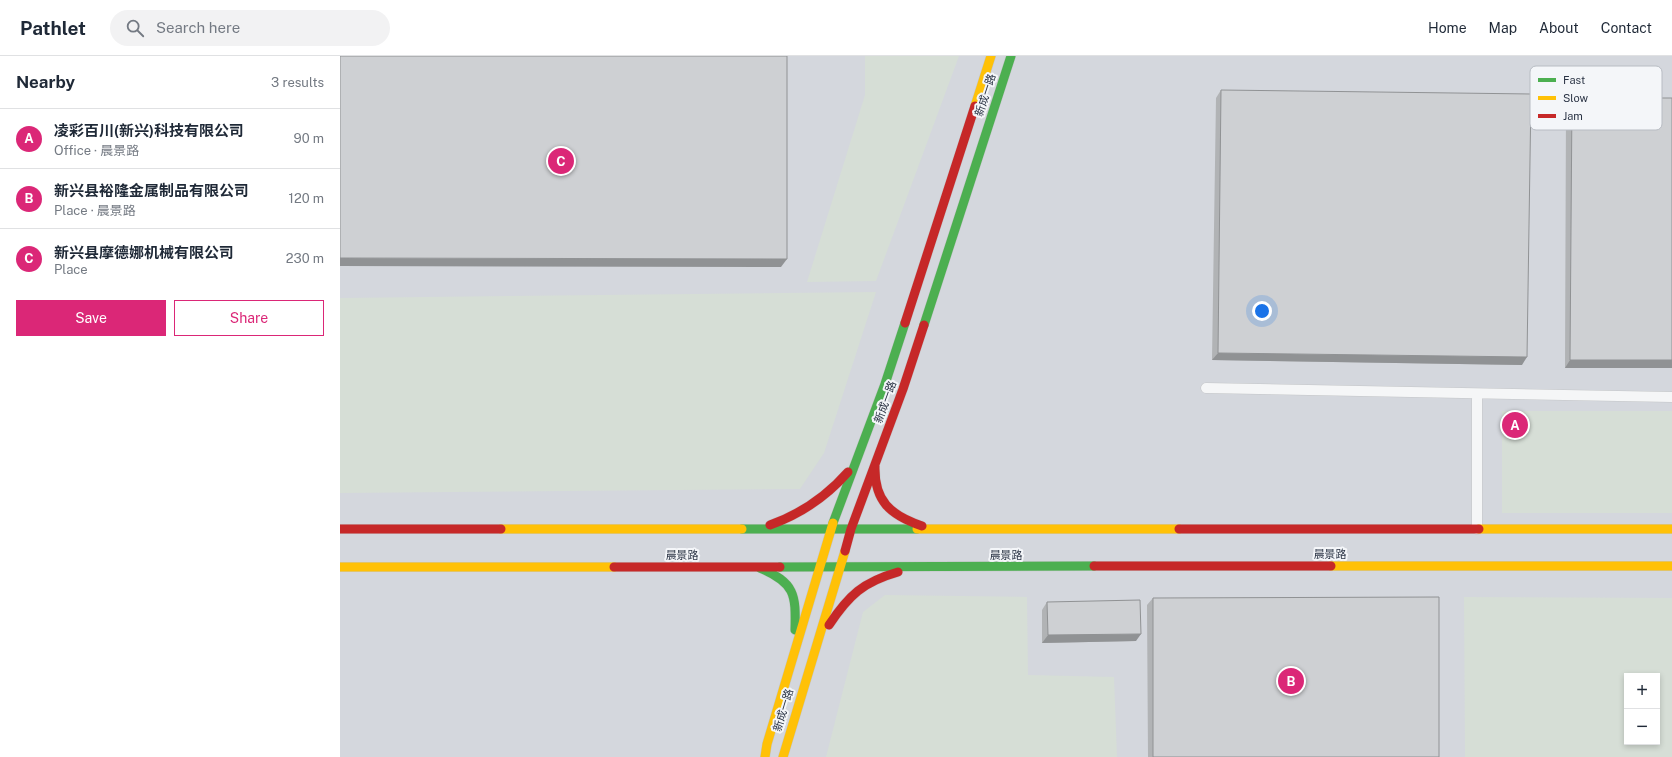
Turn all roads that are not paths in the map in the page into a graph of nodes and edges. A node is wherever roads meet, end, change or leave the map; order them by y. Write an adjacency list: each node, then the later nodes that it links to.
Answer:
1 (991, 56): 6 (street, 新成一路)
2 (1011, 56): 7 (street, 新成一路)
3 (1206, 388): 4 (lane)
4 (1477, 394): 5 (lane); 13 (lane)
5 (1672, 397)
6 (855, 464): 9 (street); 10 (street, 新成一路)
7 (875, 466): 11 (street, 新成一路); 12 (street)
8 (340, 529): 9 (street)
9 (747, 529): 10 (street)
10 (831, 529): 11 (street); 18 (street, 新成一路)
11 (851, 529): 12 (street); 19 (street, 新成一路)
12 (932, 529): 13 (street)
13 (1477, 529): 14 (street)
14 (1672, 529)
15 (1672, 566): 20 (street, 晨景路)
16 (340, 567): 17 (street, 晨景路)
17 (756, 567): 18 (street, 晨景路); 22 (street)
18 (820, 567): 19 (street, 晨景路); 22 (street, 新成一路)
19 (840, 567): 20 (street, 晨景路); 21 (street, 新成一路)
20 (920, 567): 21 (street)
21 (815, 648): 24 (street, 新成一路)
22 (795, 650): 23 (street, 新成一路)
23 (765, 757)
24 (783, 757)

